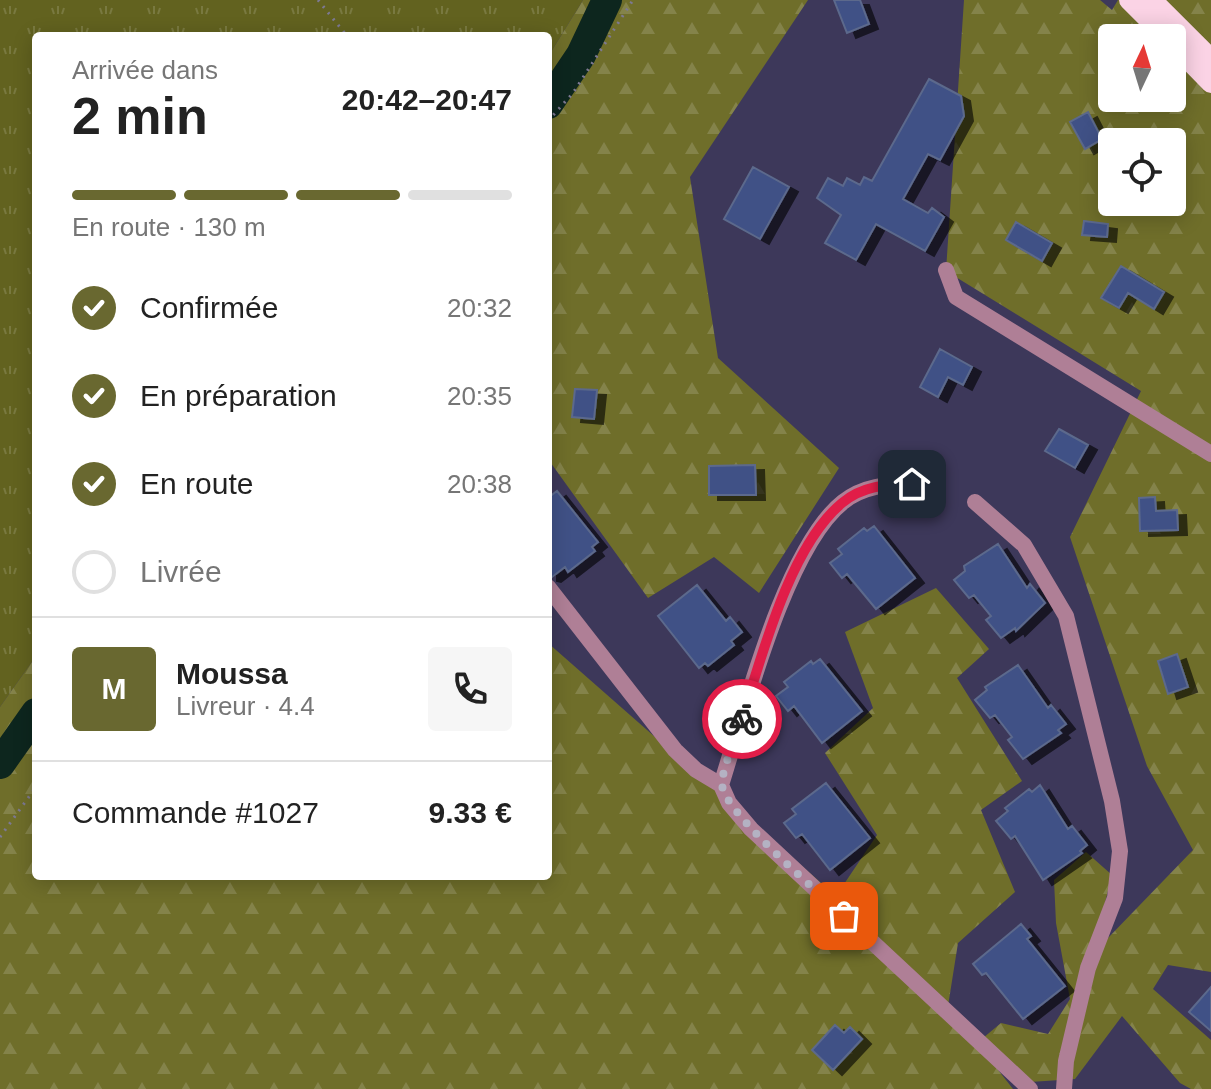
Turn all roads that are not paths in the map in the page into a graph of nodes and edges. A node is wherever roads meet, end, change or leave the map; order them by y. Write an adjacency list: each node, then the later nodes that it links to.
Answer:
1 (1129, 0): 3 (main road)
2 (1152, 0): 5 (main road)
3 (1153, 24)
4 (1186, 57): 6 (main road)
5 (1211, 59)
6 (1211, 83)
7 (946, 270): 8 (street)
8 (1211, 454)
9 (912, 484): 12 (street)
10 (975, 502): 14 (street)
11 (552, 592): 12 (street)
12 (721, 785): 13 (street)
13 (1030, 1089)
14 (1064, 1089)

